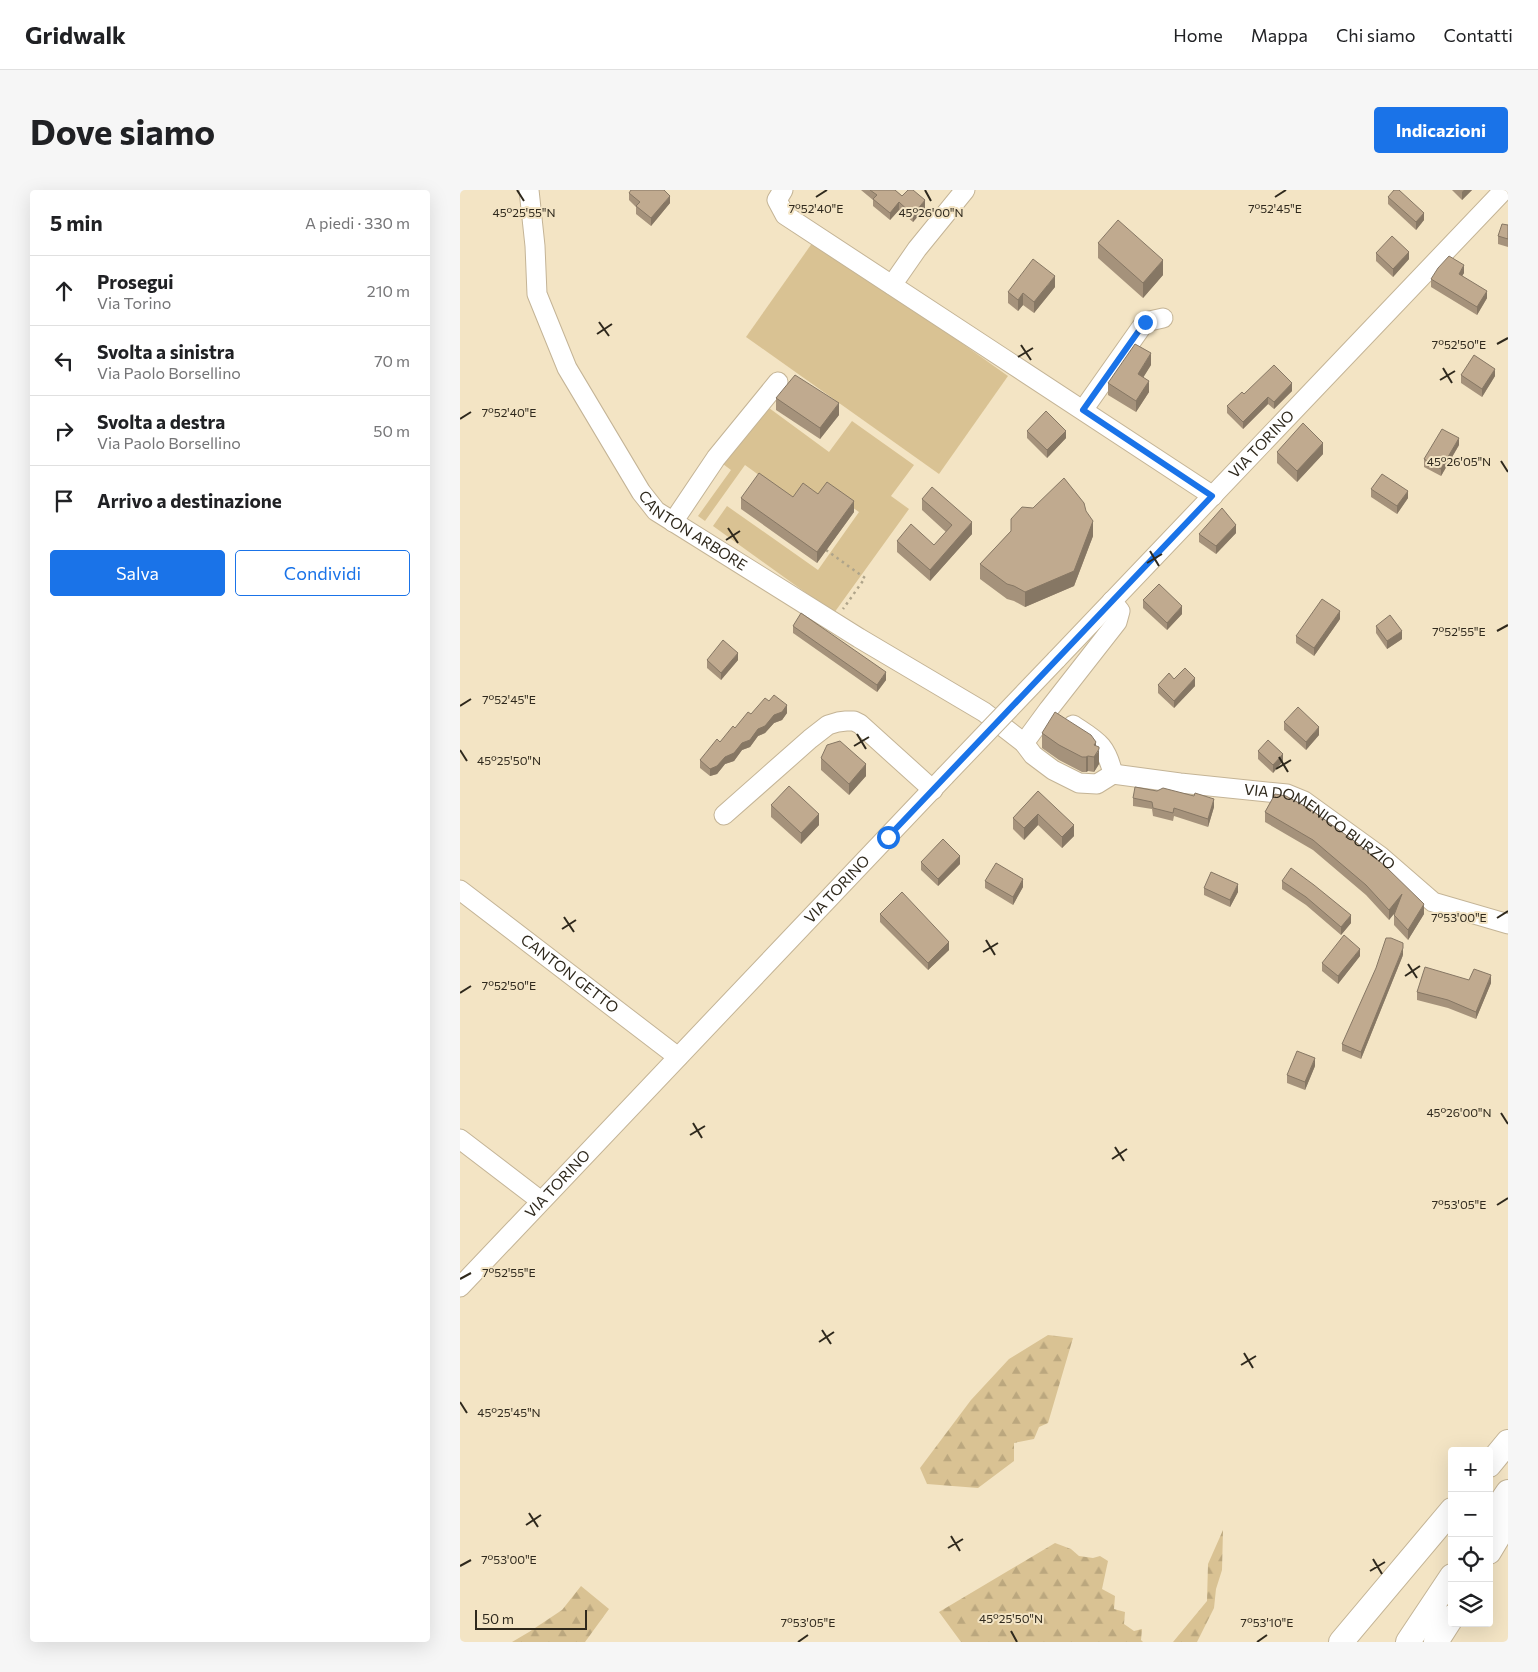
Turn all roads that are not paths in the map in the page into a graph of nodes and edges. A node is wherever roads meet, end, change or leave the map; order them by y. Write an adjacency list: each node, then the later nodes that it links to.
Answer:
1 (529, 190): 10 (street, CANTON ARBORE)
2 (783, 190): 5 (street)
3 (965, 190): 5 (street)
4 (1504, 190): 9 (street, VIA TORINO)
5 (892, 285): 8 (street)
6 (1163, 318): 8 (street)
7 (778, 382): 10 (street)
8 (1083, 410): 9 (street)
9 (1212, 496): 11 (street, VIA TORINO)
10 (673, 522): 13 (street, CANTON ARBORE)
11 (1112, 601): 12 (street); 15 (street, VIA TORINO, bridge)
12 (1049, 709): 13 (street); 14 (street)
13 (1024, 743): 14 (street, CANTON ARBORE)
14 (1113, 774): 18 (street, VIA DOMENICO BURZIO)
15 (933, 790): 16 (street); 19 (street, VIA TORINO)
16 (724, 814)
17 (460, 890): 19 (street, CANTON GETTO)
18 (1508, 924)
19 (678, 1058): 21 (street, VIA TORINO)
20 (460, 1139): 21 (street)
21 (541, 1202): 22 (street, VIA TORINO)
22 (460, 1287)
23 (1508, 1442): 24 (main road)
24 (1493, 1460)
25 (1508, 1492): 26 (main road)
26 (1493, 1514)
27 (1448, 1515): 33 (main road)
28 (1508, 1515): 29 (main road)
29 (1493, 1545)
30 (1448, 1582): 34 (main road)
31 (1448, 1623): 35 (main road)
32 (1450, 1627): 36 (street)
33 (1341, 1642)
34 (1408, 1642)
35 (1436, 1642)
36 (1443, 1642)

